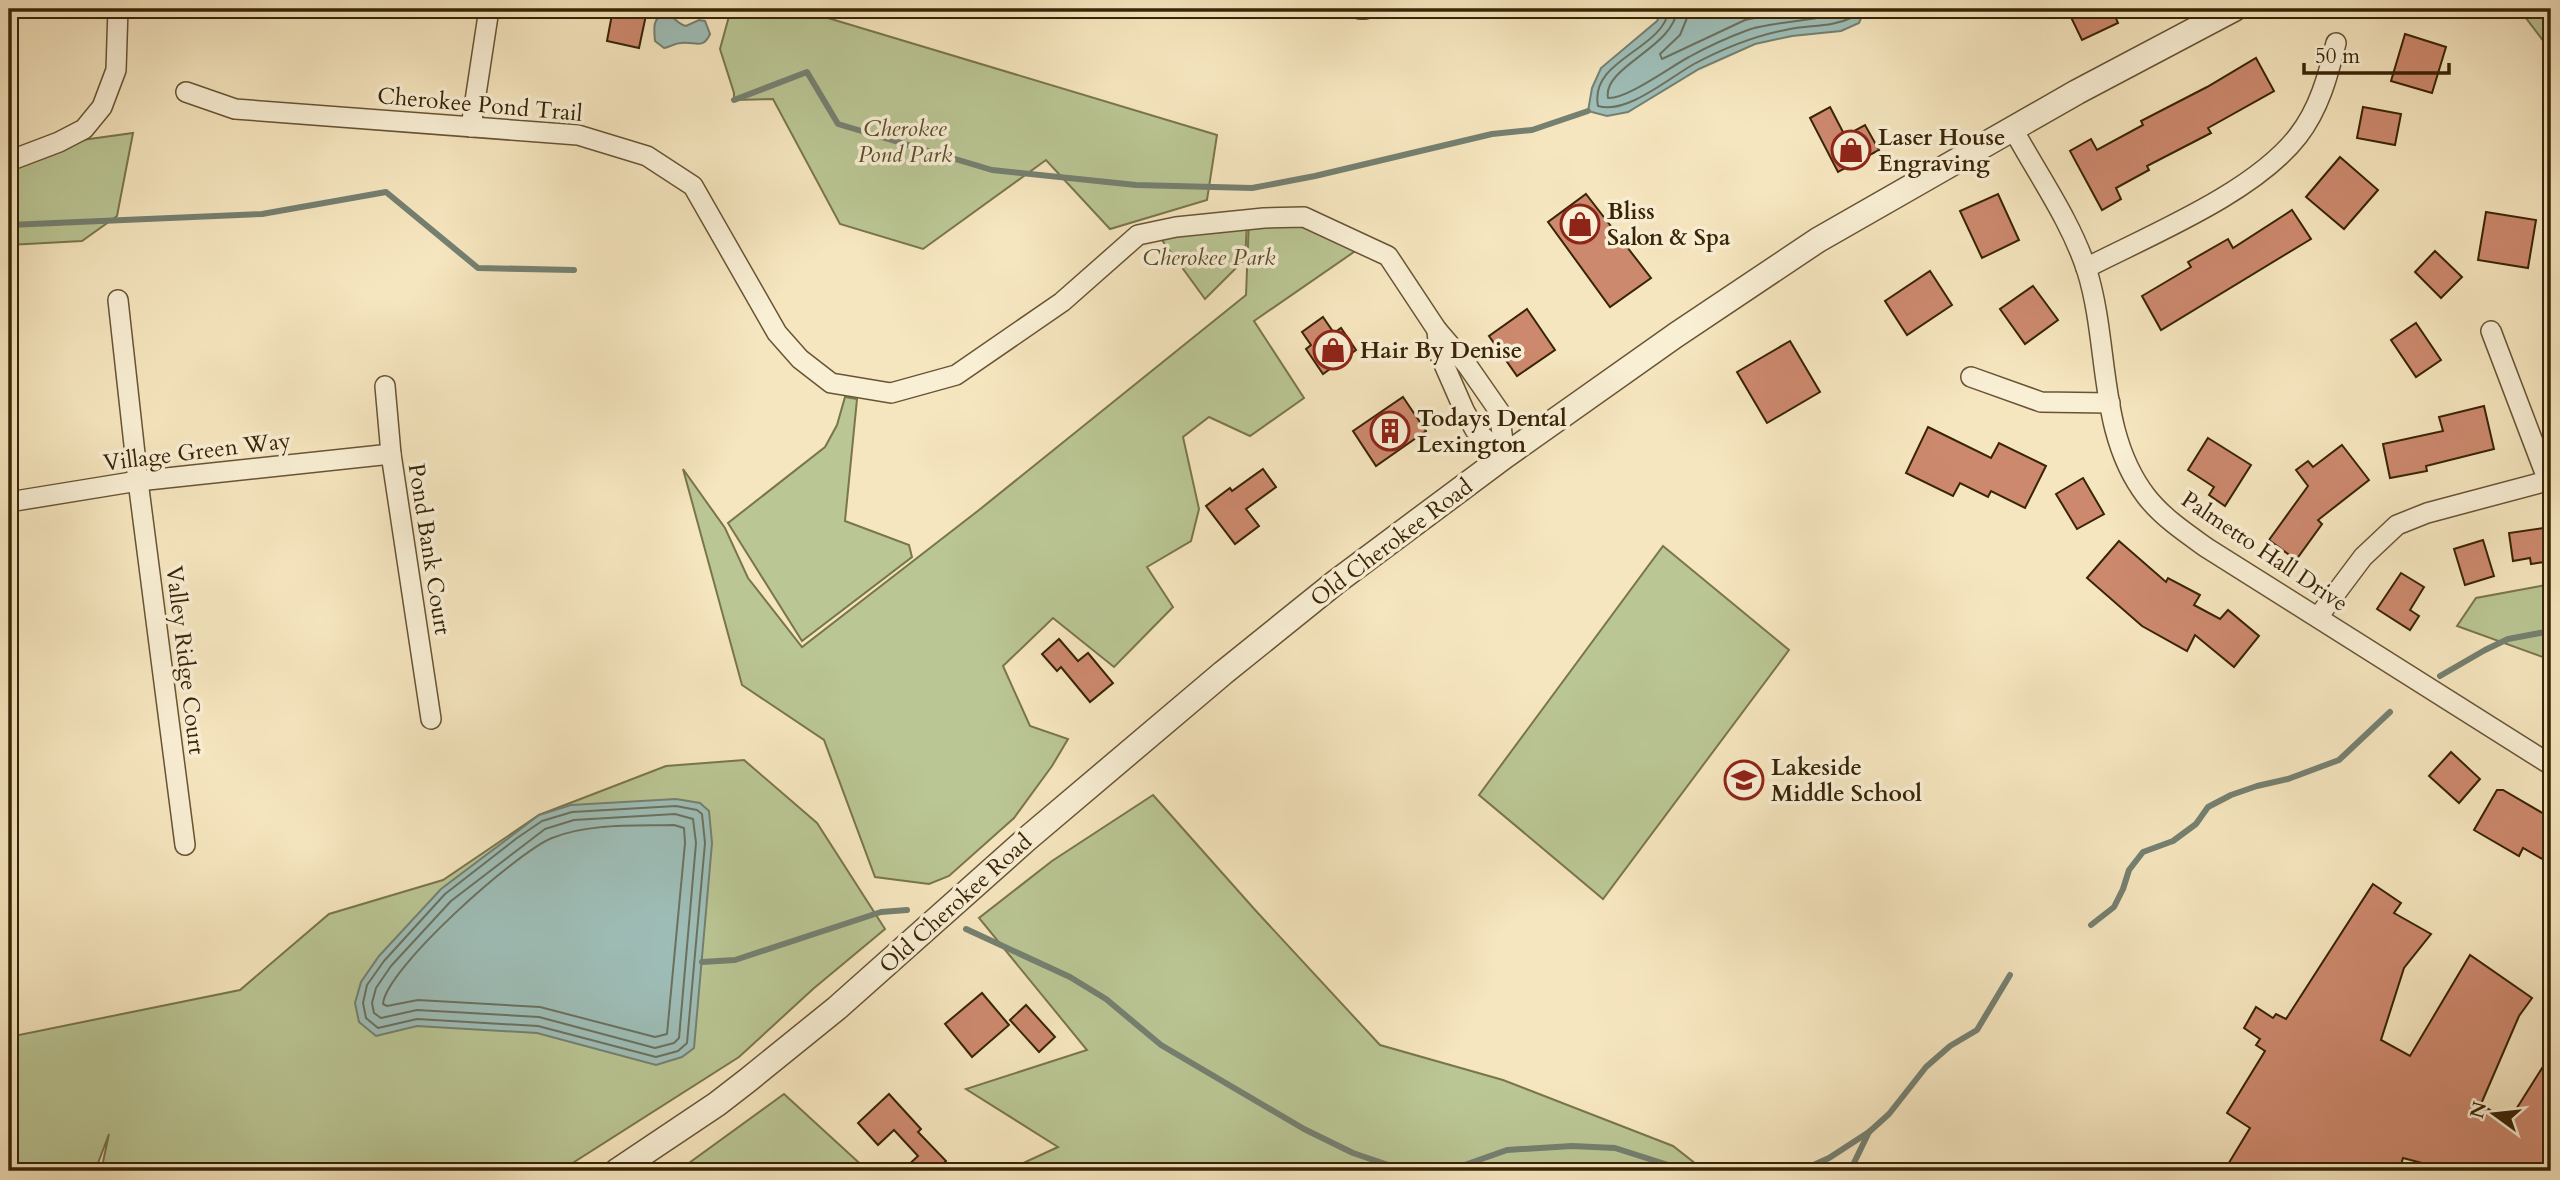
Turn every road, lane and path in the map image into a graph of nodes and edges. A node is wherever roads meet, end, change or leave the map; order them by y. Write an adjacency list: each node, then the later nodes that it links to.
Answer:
1 (118, 9): 8 (street)
2 (489, 9): 6 (street)
3 (2234, 9): 7 (street, Old Cherokee Road)
4 (2336, 43): 9 (street)
5 (186, 92): 6 (street, Cherokee Pond Trail)
6 (471, 127): 11 (street, Cherokee Pond Trail)
7 (2013, 129): 9 (street, Palmetto Hall Drive); 17 (street, Old Cherokee Road)
8 (9, 161)
9 (2086, 268): 15 (street, Palmetto Hall Drive)
10 (118, 300): 19 (street, Valley Ridge Court)
11 (1437, 330): 17 (street, Cherokee Pond Trail); 17 (street, Cherokee Pond Trail)
12 (2491, 331): 18 (street)
13 (1971, 377): 15 (street)
14 (385, 386): 16 (street, Pond Bank Court)
15 (2110, 403): 21 (street, Palmetto Hall Drive)
16 (391, 454): 19 (street, Village Green Way); 22 (street, Pond Bank Court)
17 (1505, 456): 25 (street, Old Cherokee Road)
18 (2550, 480): 21 (street)
19 (138, 481): 20 (street, Village Green Way); 24 (street, Valley Ridge Court)
20 (9, 502)
21 (2318, 617): 23 (street, Palmetto Hall Drive)
22 (431, 719)
23 (2551, 765)
24 (186, 845)
25 (617, 1171)

